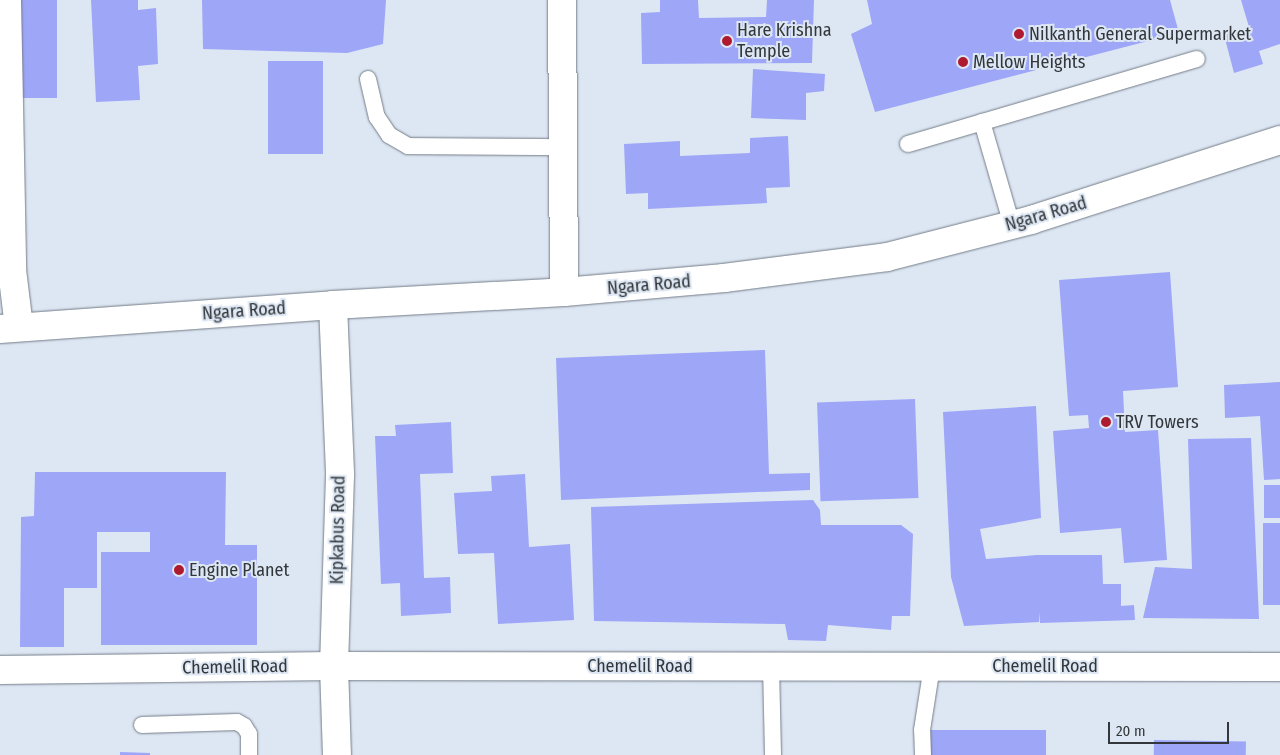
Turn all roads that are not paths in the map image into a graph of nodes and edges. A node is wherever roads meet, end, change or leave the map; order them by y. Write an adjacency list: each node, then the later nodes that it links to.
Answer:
1 (7, 0): 12 (street)
2 (562, 0): 8 (street)
3 (1197, 59): 5 (lane)
4 (368, 79): 8 (lane)
5 (982, 122): 7 (lane); 9 (lane)
6 (1280, 140): 9 (street, Ngara Road)
7 (908, 144)
8 (563, 147): 10 (street)
9 (1012, 224): 10 (street, Ngara Road)
10 (564, 292): 11 (street, Ngara Road)
11 (333, 305): 12 (street, Ngara Road); 13 (street, Kipkabus Road)
12 (10, 328)
13 (334, 666): 14 (street, Chemelil Road); 17 (street, Chemelil Road); 20 (street, Kipkabus Road)
14 (771, 666): 15 (street, Chemelil Road); 21 (lane)
15 (932, 666): 16 (street, Chemelil Road); 22 (lane)
16 (1280, 666)
17 (0, 670)
18 (142, 725): 19 (lane)
19 (248, 755)
20 (337, 755)
21 (773, 755)
22 (923, 755)

